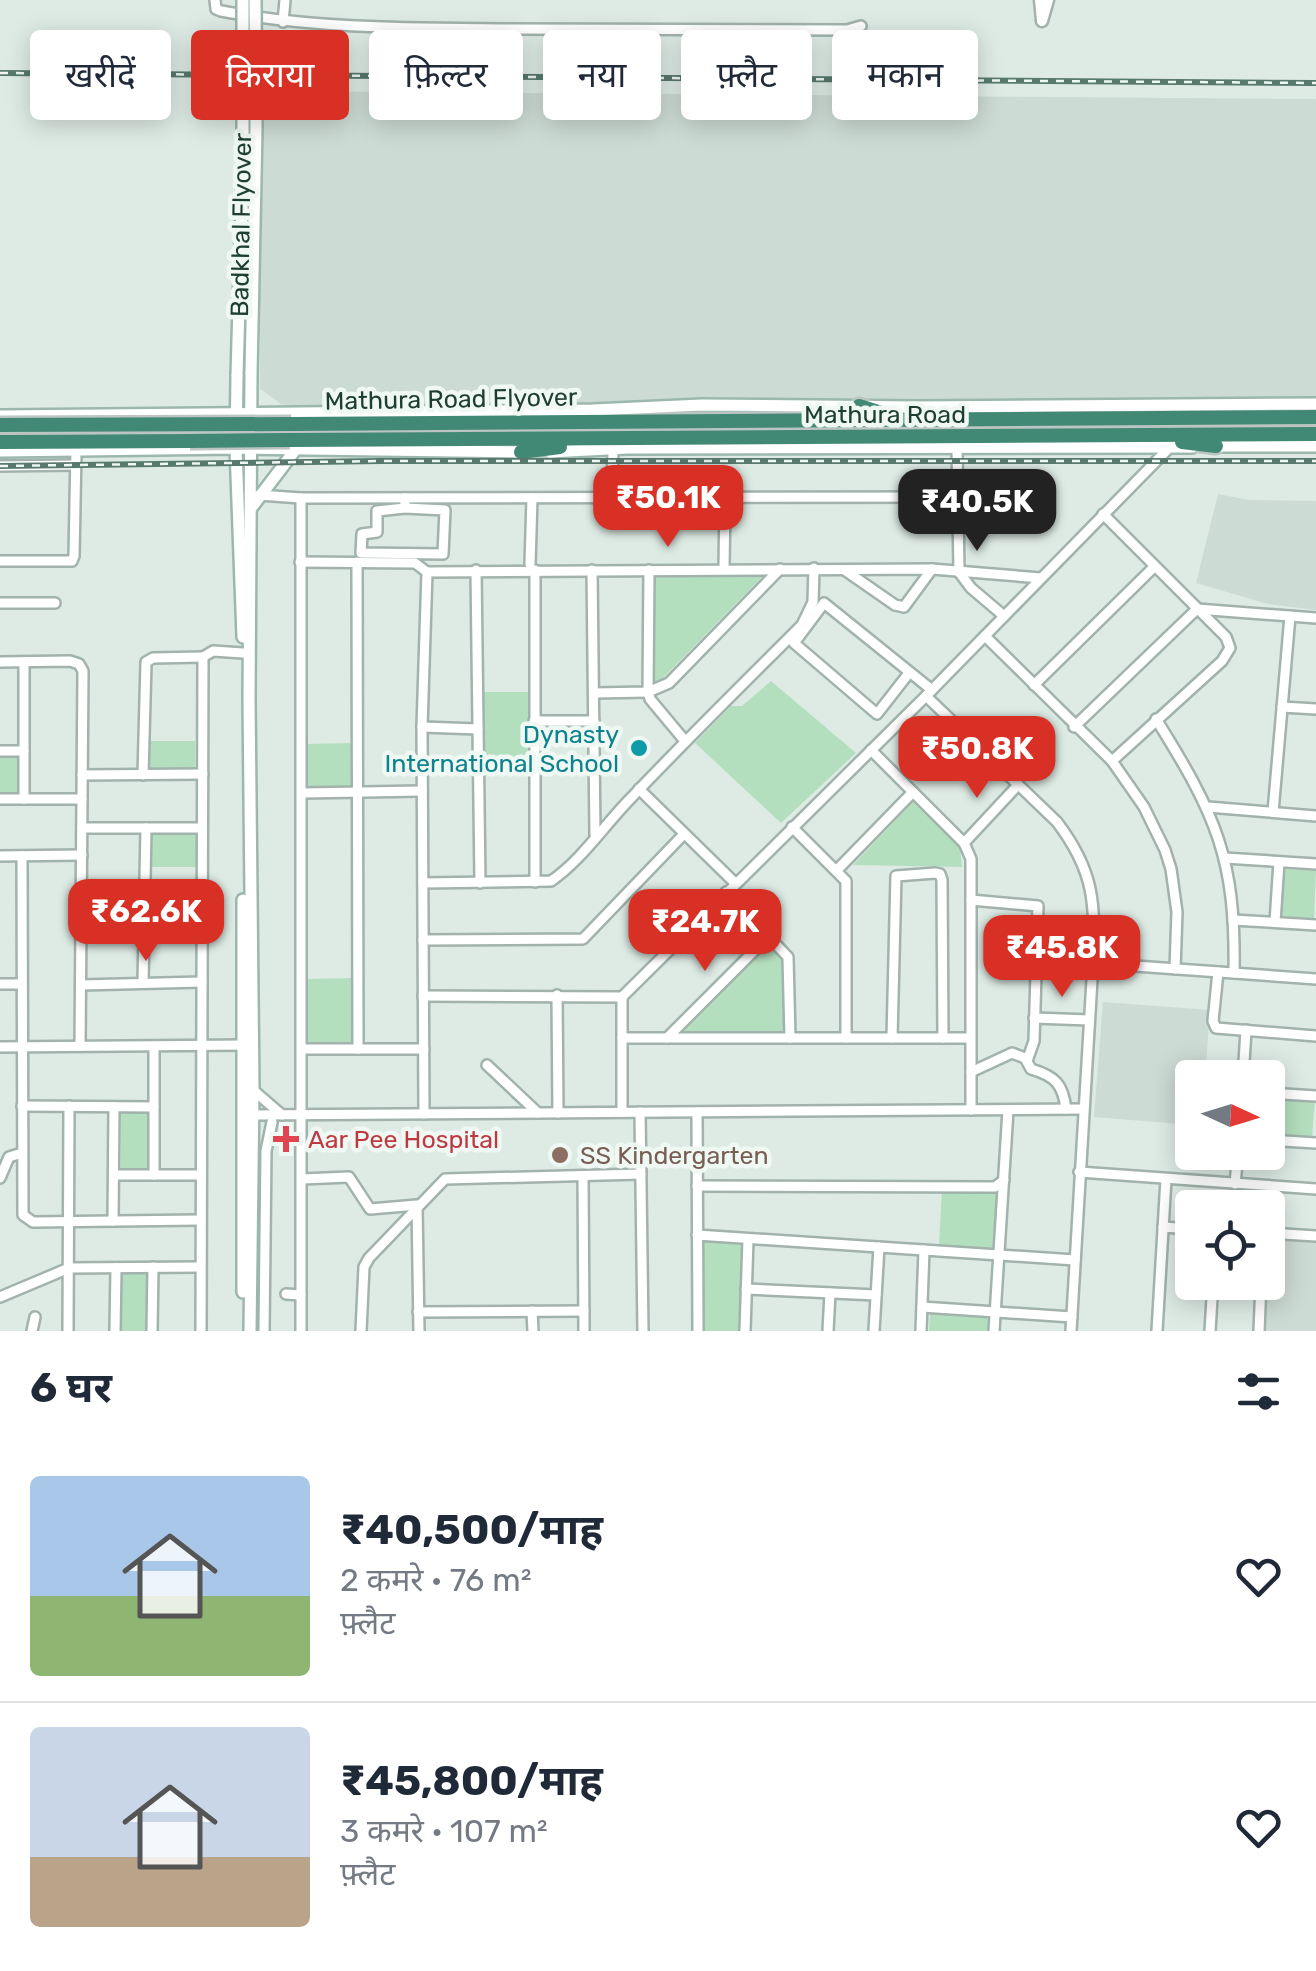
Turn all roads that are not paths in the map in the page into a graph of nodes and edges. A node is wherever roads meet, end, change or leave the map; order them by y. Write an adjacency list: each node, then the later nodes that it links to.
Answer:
1 (215, 0): 5 (street)
2 (243, 0): 7 (main road, Badkhal Flyover, bridge)
3 (255, 0): 7 (main road, Badkhal Flyover, bridge)
4 (284, 0): 5 (street)
5 (283, 22): 6 (street)
6 (861, 26)
7 (244, 374): 8 (main road, Badkhal Flyover)
8 (244, 389): 12 (main road); 13 (main road); 14 (main road); 15 (main road)
9 (1316, 404): 10 (main road)
10 (859, 406): 14 (main road); 18 (highway)
11 (194, 413): 12 (main road); 15 (main road); 28 (main road)
12 (237, 413): 13 (main road); 29 (main road)
13 (251, 413): 14 (main road); 30 (main road)
14 (274, 413): 31 (main road)
15 (129, 414): 16 (main road)
16 (0, 416)
17 (1316, 417): 18 (highway, Mathura Road)
18 (903, 420): 19 (highway, Mathura Road Flyover, bridge)
19 (0, 424)
20 (1316, 434): 21 (highway)
21 (1135, 435): 22 (highway, Mathura Road); 24 (highway)
22 (635, 438): 23 (highway, Mathura Road Flyover, bridge); 36 (highway)
23 (0, 442)
24 (1216, 446): 25 (main road); 27 (main road)
25 (1316, 446)
26 (957, 447): 27 (main road); 33 (main road); 40 (street)
27 (1170, 447): 47 (street)
28 (197, 448): 29 (main road); 35 (main road)
29 (236, 448): 30 (main road); 73 (main road)
30 (252, 449): 31 (main road); 46 (main road)
31 (279, 449): 32 (main road)
32 (296, 449): 36 (main road); 39 (main road)
33 (613, 450): 36 (main road); 43 (street)
34 (0, 451): 35 (main road)
35 (76, 451): 37 (street)
36 (521, 452)
37 (76, 465): 38 (street); 49 (street)
38 (0, 466)
39 (260, 495): 41 (street); 46 (main road)
40 (956, 497): 44 (street); 64 (street)
41 (301, 498): 45 (street); 50 (street)
42 (532, 498): 43 (street); 45 (street); 52 (street)
43 (612, 498): 44 (street)
44 (725, 498): 55 (street)
45 (405, 503): 48 (street); 48 (street)
46 (250, 508): 160 (main road)
47 (1103, 514): 53 (street); 65 (street)
48 (440, 554): 58 (street)
49 (0, 561)
50 (300, 562): 51 (street); 103 (street)
51 (357, 562): 63 (street); 101 (street)
52 (532, 567): 59 (street); 60 (street); 85 (street)
53 (1154, 567): 68 (street); 78 (street)
54 (814, 568): 56 (street); 62 (street); 90 (street)
55 (724, 569): 56 (street); 61 (street)
56 (780, 569): 79 (street)
57 (932, 569): 62 (street); 62 (street); 64 (street)
58 (440, 570): 59 (street); 63 (street)
59 (476, 570): 89 (street)
60 (592, 570): 61 (street); 80 (street)
61 (649, 570): 79 (street)
62 (844, 570)
63 (427, 572): 88 (street)
64 (960, 572): 65 (street); 69 (street)
65 (1041, 578): 69 (street)
66 (0, 603): 67 (street)
67 (55, 603)
68 (1197, 609): 70 (street); 84 (street); 87 (street)
69 (1004, 616): 72 (street)
70 (1290, 616): 71 (street); 82 (street)
71 (1316, 618)
72 (984, 636): 78 (street); 81 (street)
73 (243, 653): 74 (street); 160 (main road)
74 (203, 658): 95 (street); 97 (street)
75 (0, 662): 76 (street)
76 (24, 662): 93 (street); 96 (street)
77 (909, 674): 77 (street); 81 (street)
78 (1034, 684): 87 (street)
79 (648, 692): 80 (street); 90 (street)
80 (594, 693): 86 (street)
81 (929, 693): 91 (street); 98 (street)
82 (1282, 707): 83 (street); 108 (street)
83 (1316, 709)
84 (1156, 719): 94 (street); 107 (street)
85 (534, 721): 86 (street); 125 (street)
86 (594, 721): 115 (street)
87 (1074, 727): 94 (street)
88 (422, 728): 89 (street); 100 (street)
89 (478, 729): 124 (street)
90 (685, 741): 99 (street)
91 (871, 750): 102 (street); 110 (street)
92 (0, 751): 93 (street)
93 (24, 751): 105 (street)
94 (1112, 761): 137 (street)
95 (202, 774): 97 (street); 113 (street)
96 (82, 775): 97 (street); 106 (street)
97 (143, 775)
98 (1018, 784): 116 (street); 135 (street)
99 (639, 789): 114 (street); 115 (street)
100 (422, 791): 101 (street); 126 (street)
101 (357, 792): 103 (street); 167 (street)
102 (913, 792): 116 (street); 123 (street)
103 (303, 793): 166 (street)
104 (0, 799): 105 (street)
105 (24, 799): 106 (street)
106 (82, 799): 111 (street)
107 (1208, 807): 108 (street); 120 (street)
108 (1273, 812): 109 (street)
109 (1316, 816)
110 (792, 827): 123 (street); 127 (street)
111 (82, 828): 112 (street); 117 (street)
112 (146, 828): 113 (street); 144 (street)
113 (202, 828): 141 (street)
114 (684, 834): 127 (street); 134 (street)
115 (595, 835): 125 (street)
116 (964, 843): 129 (street)
117 (82, 855): 119 (street); 145 (street)
118 (0, 856): 119 (street)
119 (22, 856): 143 (street)
120 (1226, 858): 121 (street); 130 (street)
121 (1279, 862): 122 (street); 131 (street)
122 (1316, 864)
123 (837, 870): 156 (street)
124 (480, 882): 125 (street); 126 (street)
125 (535, 882)
126 (423, 883): 134 (street)
127 (735, 884): 128 (street)
128 (726, 892): 133 (street); 148 (street)
129 (971, 900): 149 (street); 159 (street)
130 (1233, 920): 131 (street); 139 (street)
131 (1275, 922): 132 (street)
132 (1316, 925)
133 (769, 936): 154 (street); 155 (street)
134 (423, 940): 147 (street)
135 (1093, 963): 137 (street); 150 (street)
136 (1316, 964): 140 (street)
137 (1174, 969): 138 (street)
138 (1218, 972): 139 (street); 151 (street)
139 (1234, 974): 140 (street)
140 (1316, 979)
141 (202, 982): 144 (street); 165 (street)
142 (0, 984): 143 (street)
143 (22, 984): 162 (street)
144 (143, 984): 145 (street)
145 (81, 985): 163 (street)
146 (556, 995): 147 (street); 148 (street); 188 (street)
147 (423, 996): 168 (street)
148 (622, 998): 153 (street)
149 (1034, 1018): 150 (street); 170 (street)
150 (1089, 1020): 181 (street)
151 (1246, 1030): 152 (street); 169 (street)
152 (1316, 1036)
153 (622, 1038): 154 (street); 184 (street)
154 (667, 1038): 155 (street)
155 (790, 1038): 156 (street)
156 (846, 1038): 157 (street)
157 (892, 1038): 158 (street); 158 (street)
158 (943, 1038): 159 (street)
159 (970, 1038): 172 (street)
160 (248, 1045): 165 (street); 173 (main road); 190 (main road)
161 (0, 1046): 162 (street)
162 (22, 1046): 163 (street); 176 (street)
163 (80, 1046): 164 (street)
164 (154, 1046): 165 (street); 179 (street)
165 (202, 1046): 203 (street)
166 (302, 1049): 167 (street); 192 (street)
167 (358, 1049): 168 (street)
168 (424, 1049): 189 (street)
169 (1244, 1060)
170 (1026, 1061): 172 (street); 180 (street)
171 (487, 1065): 187 (street)
172 (971, 1072): 182 (street)
173 (253, 1090): 190 (main road); 191 (street)
174 (1285, 1093): 175 (street)
175 (1316, 1096)
176 (22, 1106): 177 (street); 197 (street)
177 (68, 1106): 178 (street); 213 (street)
178 (114, 1106): 179 (street); 201 (street)
179 (154, 1107): 202 (street)
180 (1066, 1109): 181 (street); 183 (street)
181 (1083, 1109): 199 (street)
182 (971, 1110): 183 (street); 186 (street)
183 (1008, 1110): 208 (street)
184 (622, 1112): 185 (street); 188 (street)
185 (640, 1112): 186 (street); 200 (street)
186 (697, 1112): 210 (street)
187 (538, 1113): 188 (street); 189 (street)
188 (558, 1113)
189 (424, 1114): 192 (street)
190 (248, 1115): 191 (street); 194 (main road); 250 (main road)
191 (282, 1115): 192 (street); 193 (street)
192 (302, 1115): 206 (street)
193 (272, 1122): 194 (street); 251 (street)
194 (252, 1133): 250 (main road)
195 (1285, 1141): 196 (street)
196 (1316, 1143)
197 (22, 1154): 205 (street); 213 (street)
198 (1237, 1170): 209 (street)
199 (1080, 1172): 207 (street); 225 (street)
200 (641, 1174): 204 (street); 257 (street)
201 (114, 1175): 202 (street); 215 (street)
202 (154, 1175): 203 (street)
203 (200, 1175): 214 (street)
204 (583, 1176): 212 (street); 240 (street)
205 (0, 1178)
206 (302, 1178): 212 (street); 233 (street)
207 (1166, 1178): 209 (street); 216 (street)
208 (1004, 1180): 210 (street); 224 (street)
209 (1236, 1184): 211 (street)
210 (697, 1186): 219 (street)
211 (1316, 1189)
212 (417, 1205): 241 (street); 253 (street)
213 (68, 1220): 215 (street); 227 (street)
214 (200, 1220): 215 (street); 226 (street)
215 (113, 1221)
216 (1163, 1227): 217 (street); 265 (street)
217 (1175, 1227)
218 (1285, 1234): 220 (street)
219 (698, 1235): 221 (street); 258 (street)
220 (1316, 1236)
221 (748, 1238): 222 (street); 230 (street)
222 (879, 1247): 223 (street); 234 (street)
223 (924, 1250): 224 (street); 238 (street)
224 (999, 1255): 225 (street); 242 (street)
225 (1075, 1260): 244 (street)
226 (200, 1267): 229 (street); 249 (street)
227 (69, 1268): 228 (street); 235 (street); 246 (street)
228 (116, 1268): 229 (street); 247 (street)
229 (153, 1268): 248 (street)
230 (746, 1289): 231 (street); 259 (street)
231 (830, 1293): 234 (street); 260 (street)
232 (286, 1294): 233 (street)
233 (301, 1295): 252 (street)
234 (876, 1295): 261 (street)
235 (0, 1297)
236 (1212, 1300): 266 (street)
237 (1261, 1300): 267 (street)
238 (922, 1308): 242 (street); 262 (street)
239 (532, 1311): 240 (street); 241 (street); 255 (street)
240 (584, 1311): 256 (street)
241 (418, 1312): 254 (street)
242 (996, 1312): 244 (street); 263 (street)
243 (36, 1317): 245 (street)
244 (1072, 1317): 264 (street)
245 (32, 1331)
246 (68, 1331)
247 (115, 1331)
248 (152, 1331)
249 (201, 1331)
250 (246, 1331)
251 (264, 1331)
252 (301, 1331)
253 (361, 1331)
254 (419, 1331)
255 (533, 1331)
256 (584, 1331)
257 (643, 1331)
258 (698, 1331)
259 (744, 1331)
260 (828, 1331)
261 (874, 1331)
262 (921, 1331)
263 (994, 1331)
264 (1071, 1331)
265 (1157, 1331)
266 (1210, 1331)
267 (1259, 1331)

